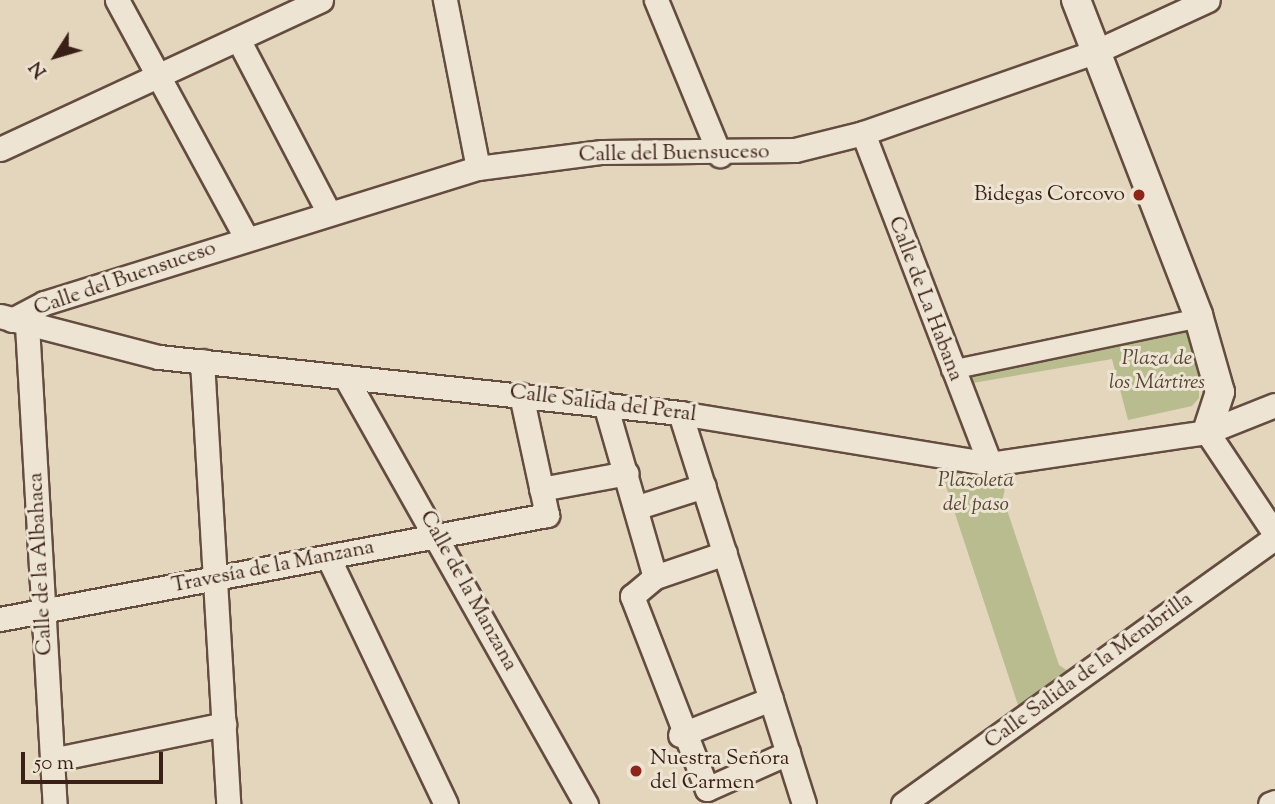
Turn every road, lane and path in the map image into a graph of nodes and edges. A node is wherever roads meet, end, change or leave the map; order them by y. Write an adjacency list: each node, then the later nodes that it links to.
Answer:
1 (117, 0): 9 (street)
2 (445, 0): 13 (street)
3 (656, 0): 12 (street)
4 (1076, 0): 8 (street)
5 (1208, 0): 8 (street, Calle del Buensuceso)
6 (306, 3): 7 (street)
7 (238, 39): 9 (street); 14 (street)
8 (1097, 51): 10 (street, Calle del Buensuceso); 16 (street)
9 (157, 78): 11 (street); 15 (street)
10 (863, 133): 12 (street, Calle del Buensuceso); 19 (street, Calle de La Habana)
11 (0, 149)
12 (720, 155): 13 (street, Calle del Buensuceso)
13 (478, 168): 14 (street, Calle del Buensuceso)
14 (329, 214): 15 (street, Calle del Buensuceso)
15 (247, 239): 17 (street, Calle del Buensuceso)
16 (1199, 318): 19 (street); 25 (street)
17 (13, 320): 18 (street, Calle Salida del Peral); 37 (street, Calle de la Albahaca)
18 (202, 361): 20 (street, Calle Salida del Peral); 36 (street)
19 (951, 370): 26 (street, Calle de La Habana)
20 (347, 380): 21 (street, Calle Salida del Peral); 31 (street, Calle de la Manzana)
21 (521, 395): 22 (street, Calle Salida del Peral); 29 (street)
22 (605, 404): 24 (street, Calle Salida del Peral); 27 (street)
23 (1275, 405): 25 (street, Calle Salida del Peral)
24 (680, 413): 26 (street, Calle Salida del Peral); 28 (street)
25 (1207, 432): 26 (street, Calle Salida del Peral); 32 (street)
26 (990, 464)
27 (627, 473): 29 (street); 30 (street)
28 (704, 485): 30 (street); 33 (street)
29 (541, 489): 31 (street, Travesía de la Manzana)
30 (638, 507): 35 (street)
31 (438, 536): 34 (street, Travesía de la Manzana); 48 (street, Calle de la Manzana)
32 (1275, 536): 50 (street, Calle Salida de la Membrilla)
33 (724, 553): 35 (street); 39 (street)
34 (328, 557): 36 (street, Travesía de la Manzana); 47 (street)
35 (655, 577): 41 (street)
36 (218, 578): 37 (street, Travesía de la Manzana); 40 (street)
37 (44, 611): 38 (street, Travesía de la Manzana); 43 (street, Calle de la Albahaca)
38 (0, 619)
39 (771, 699): 41 (street); 42 (street)
40 (224, 724): 43 (street); 46 (street)
41 (680, 735): 42 (street)
42 (788, 753): 49 (street)
43 (52, 760): 45 (street, Calle de la Albahaca)
44 (1275, 802): 51 (street)
45 (55, 804)
46 (229, 804)
47 (446, 804)
48 (586, 804)
49 (804, 804)
50 (903, 804)
51 (1270, 804)

